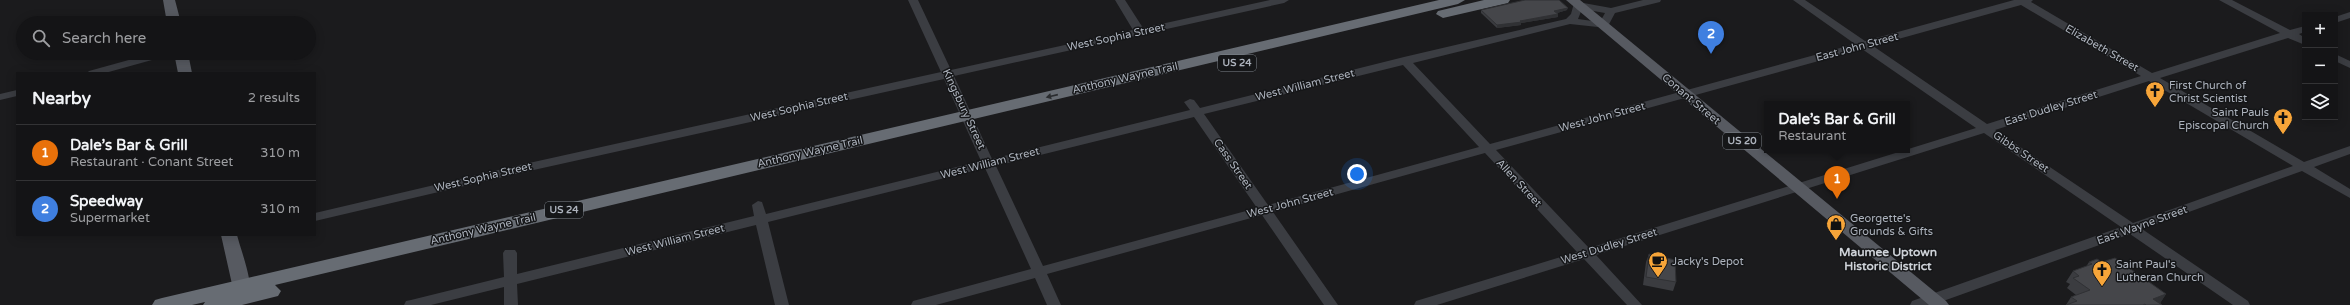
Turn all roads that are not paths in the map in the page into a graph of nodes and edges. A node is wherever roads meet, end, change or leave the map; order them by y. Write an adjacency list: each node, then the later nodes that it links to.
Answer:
1 (169, 0): 14 (main road)
2 (913, 0): 30 (street, Kingsbury Street)
3 (1120, 0): 19 (street)
4 (1284, 0): 19 (street, West Sophia Street)
5 (1458, 0): 36 (highway, Anthony Wayne Trail / US 24, one-way to 36)
6 (1503, 0): 36 (highway, Anthony Wayne Trail / US 24)
7 (1656, 0): 12 (street)
8 (1798, 0): 22 (street, Gibbs Street)
9 (2224, 0): 20 (street)
10 (2023, 1): 22 (street, East John Street); 31 (street, Elizabeth Street)
11 (1575, 2): 12 (street); 16 (street); 17 (main road, Conant Street / US 20)
12 (1611, 11): 17 (street)
13 (2350, 15): 15 (street)
14 (172, 16)
15 (2338, 19)
16 (1570, 21): 17 (street, West William Street); 26 (street, West William Street)
17 (1603, 26): 33 (main road, Conant Street / US 20)
18 (2302, 30): 20 (street, East Dudley Street)
19 (1140, 32): 30 (street, West Sophia Street)
20 (2290, 34): 21 (street); 31 (street, East Dudley Street)
21 (2302, 40)
22 (1864, 45): 33 (street, East John Street); 37 (street, Gibbs Street)
23 (2338, 59): 27 (street)
24 (140, 60): 28 (street)
25 (182, 60): 29 (main road)
26 (1404, 60): 35 (street, West William Street); 38 (street, Allen Street)
27 (2350, 65)
28 (97, 72)
29 (185, 72)
30 (947, 74): 36 (street, Kingsbury Street); 48 (street, West Sophia Street)
31 (2150, 77): 37 (street, East Dudley Street); 43 (street, Elizabeth Street)
32 (16, 93): 34 (street)
33 (1685, 94): 38 (street, West John Street); 44 (main road, Conant Street / US 20)
34 (0, 97)
35 (1193, 107): 42 (street, West William Street); 47 (street, Cass Street)
36 (969, 121): 42 (street, Kingsbury Street); 56 (highway, Anthony Wayne Trail / US 24)
37 (1986, 128): 40 (street, East Dudley Street); 50 (street, Gibbs Street)
38 (1487, 148): 47 (street, West John Street); 53 (street, Allen Street)
39 (2350, 150): 43 (street, East Wayne Street)
40 (1910, 152)
41 (1908, 153): 44 (street, East Dudley Street)
42 (989, 163): 49 (street, West William Street); 54 (street, Kingsbury Street)
43 (2303, 167): 45 (street, Elizabeth Street); 50 (street, East Wayne Street)
44 (1798, 188): 53 (street, West Dudley Street); 57 (main road, Conant Street / US 20)
45 (2350, 194)
46 (758, 205): 49 (street)
47 (1265, 210): 54 (street, West John Street); 65 (street, Cass Street)
48 (316, 217)
49 (762, 218): 55 (street, West William Street); 62 (street)
50 (2131, 228): 57 (street, East Wayne Street); 69 (street, Gibbs Street)
51 (230, 236): 56 (main road)
52 (510, 252): 55 (street)
53 (1585, 253): 66 (street, West Dudley Street); 67 (street, Allen Street)
54 (1039, 272): 63 (street, West John Street); 64 (street, Kingsbury Street)
55 (510, 281): 60 (street, West William Street); 61 (street)
56 (241, 296): 58 (highway, Anthony Wayne Trail / US 24); 59 (highway, Anthony Wayne Trail / US 24)
57 (1937, 302): 68 (street, East Wayne Street)
58 (162, 305)
59 (213, 305)
60 (411, 305)
61 (511, 305)
62 (782, 305)
63 (918, 305)
64 (1054, 305)
65 (1331, 305)
66 (1421, 305)
67 (1635, 305)
68 (1917, 305)
69 (2243, 305)

